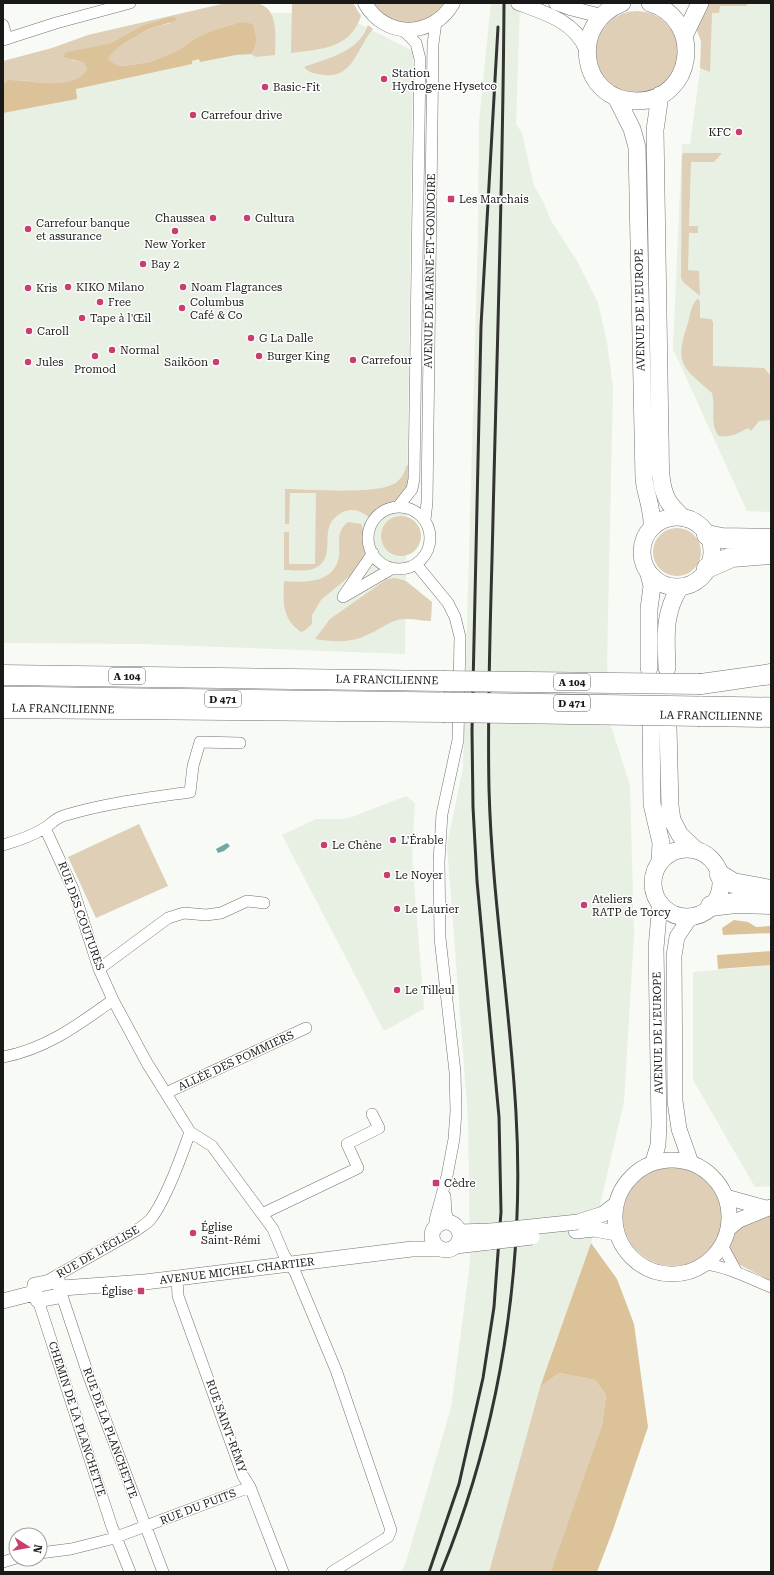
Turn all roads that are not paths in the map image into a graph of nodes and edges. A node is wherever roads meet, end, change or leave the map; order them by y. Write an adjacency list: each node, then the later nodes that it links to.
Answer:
1 (130, 3): 8 (street)
2 (365, 3): 13 (street)
3 (453, 3): 11 (street)
4 (556, 3): 10 (street)
5 (700, 3): 14 (main road)
6 (618, 4): 10 (main road)
7 (659, 4): 14 (main road)
8 (109, 5): 15 (street)
9 (524, 5): 16 (street)
10 (601, 16): 16 (main road)
11 (436, 22): 13 (street); 21 (street, AVENUE DE MARNE-ET-GONDOIRE)
12 (3, 25): 15 (street)
13 (403, 30): 19 (street, AVENUE DE MARNE-ET-GONDOIRE)
14 (684, 36): 17 (main road)
15 (5, 39)
16 (586, 49): 18 (main road)
17 (660, 95): 18 (main road); 20 (main road, AVENUE DE L'EUROPE)
18 (616, 97): 22 (main road, AVENUE DE L'EUROPE)
19 (398, 507): 21 (street); 25 (street)
20 (683, 518): 22 (main road); 23 (main road, AVENUE DE L'EUROPE)
21 (425, 520): 27 (street)
22 (652, 527): 30 (main road)
23 (707, 535): 24 (highway); 29 (main road)
24 (771, 539)
25 (373, 553): 28 (street); 28 (street)
26 (771, 554): 29 (highway)
27 (416, 564): 28 (street); 71 (street)
28 (393, 568)
29 (707, 568): 31 (main road)
30 (649, 574): 31 (main road); 32 (main road)
31 (680, 587): 33 (main road)
32 (649, 668)
33 (666, 668)
34 (771, 674): 36 (highway)
35 (3, 675): 36 (highway, LA FRANCILIENNE / A 104, bridge)
36 (701, 684): 37 (highway, LA FRANCILIENNE / A 104)
37 (771, 686)
38 (3, 695): 39 (main road, D 471)
39 (443, 707): 40 (highway, LA FRANCILIENNE); 41 (highway, LA FRANCILIENNE, bridge)
40 (3, 708)
41 (770, 715)
42 (650, 726): 48 (main road, AVENUE DE L'EUROPE)
43 (668, 727): 47 (main road)
44 (240, 743): 45 (street)
45 (45, 828): 46 (street); 56 (street, RUE DES COUTURES)
46 (3, 845)
47 (696, 850): 48 (main road); 49 (main road)
48 (660, 862): 52 (main road, AVENUE DE L'EUROPE)
49 (720, 875): 50 (highway); 54 (main road)
50 (771, 890)
51 (264, 902): 56 (street)
52 (660, 903): 55 (main road); 63 (main road, AVENUE DE L'EUROPE)
53 (771, 904): 54 (highway)
54 (711, 906): 55 (main road)
55 (691, 916): 64 (main road, AVENUE DE L'EUROPE)
56 (99, 969): 57 (street, RUE DES COUTURES)
57 (113, 1000): 59 (street); 60 (street, RUE DES COUTURES)
58 (306, 1028): 60 (street, ALLÉE DES POMMIERS)
59 (3, 1057)
60 (166, 1093): 62 (street, RUE DES COUTURES)
61 (372, 1114): 68 (street)
62 (190, 1132): 68 (street); 81 (street, RUE DE L'ÉGLISE)
63 (653, 1162): 64 (main road); 66 (main road)
64 (691, 1163): 65 (main road)
65 (726, 1197): 67 (main road); 70 (main road)
66 (615, 1205): 69 (main road); 72 (main road)
67 (768, 1208): 70 (main road)
68 (262, 1214): 75 (street)
69 (577, 1226): 71 (main road, bridge); 72 (main road)
70 (728, 1229): 73 (main road)
71 (447, 1232): 74 (main road, AVENUE MICHEL CHARTIER); 74 (main road, AVENUE MICHEL CHARTIER)
72 (616, 1233): 76 (main road)
73 (722, 1245): 76 (main road); 77 (street)
74 (412, 1249): 75 (main road, AVENUE MICHEL CHARTIER)
75 (290, 1264): 78 (main road, AVENUE MICHEL CHARTIER); 90 (street)
76 (705, 1264): 77 (street)
77 (736, 1271): 79 (street)
78 (177, 1278): 80 (main road, AVENUE MICHEL CHARTIER); 83 (street, RUE SAINT-RÉMY)
79 (771, 1288)
80 (61, 1291): 81 (main road, AVENUE MICHEL CHARTIER); 84 (street, RUE DE LA PLANCHETTE)
81 (39, 1292): 82 (main road); 85 (street, CHEMIN DE LA PLANCHETTE)
82 (3, 1301)
83 (250, 1487): 84 (street, RUE DU PUITS); 89 (street, RUE SAINT-RÉMY)
84 (146, 1526): 85 (street, RUE DU PUITS); 88 (street, RUE DE LA PLANCHETTE)
85 (116, 1538): 86 (street, RUE DU PUITS); 87 (street)
86 (48, 1552)
87 (130, 1572)
88 (163, 1572)
89 (283, 1572)
90 (332, 1572)

